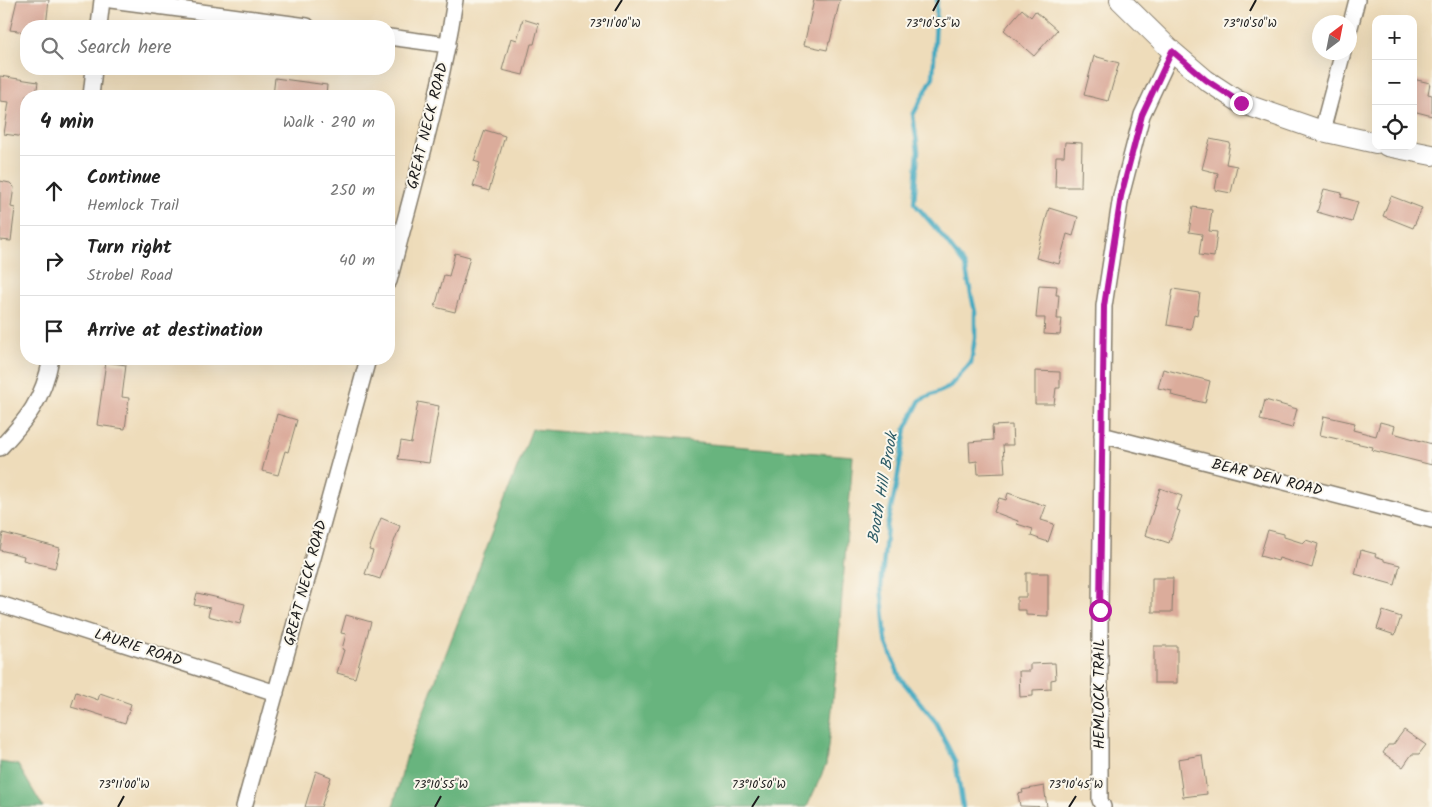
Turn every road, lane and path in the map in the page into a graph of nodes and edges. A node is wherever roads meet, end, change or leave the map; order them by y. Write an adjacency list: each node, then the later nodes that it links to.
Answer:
1 (102, 0): 7 (street)
2 (111, 0): 8 (street)
3 (455, 0): 10 (street, GREAT NECK ROAD)
4 (1120, 0): 11 (street)
5 (1357, 0): 6 (street)
6 (1353, 15)
7 (100, 20)
8 (262, 20)
9 (395, 38): 10 (street)
10 (448, 45): 19 (street, GREAT NECK ROAD)
11 (1172, 51): 15 (street); 22 (street, HEMLOCK TRAIL)
12 (1341, 60): 15 (street)
13 (93, 75): 14 (street)
14 (91, 90)
15 (1322, 131): 16 (street)
16 (1372, 143)
17 (1407, 150): 18 (street)
18 (1432, 155)
19 (395, 258)
20 (50, 365): 23 (street)
21 (366, 365): 26 (street, GREAT NECK ROAD)
22 (1102, 435): 24 (street, BEAR DEN ROAD); 28 (street, HEMLOCK TRAIL)
23 (0, 448)
24 (1432, 520)
25 (0, 604): 26 (street, LAURIE ROAD)
26 (276, 693): 27 (street, GREAT NECK ROAD)
27 (244, 807)
28 (1103, 807)

